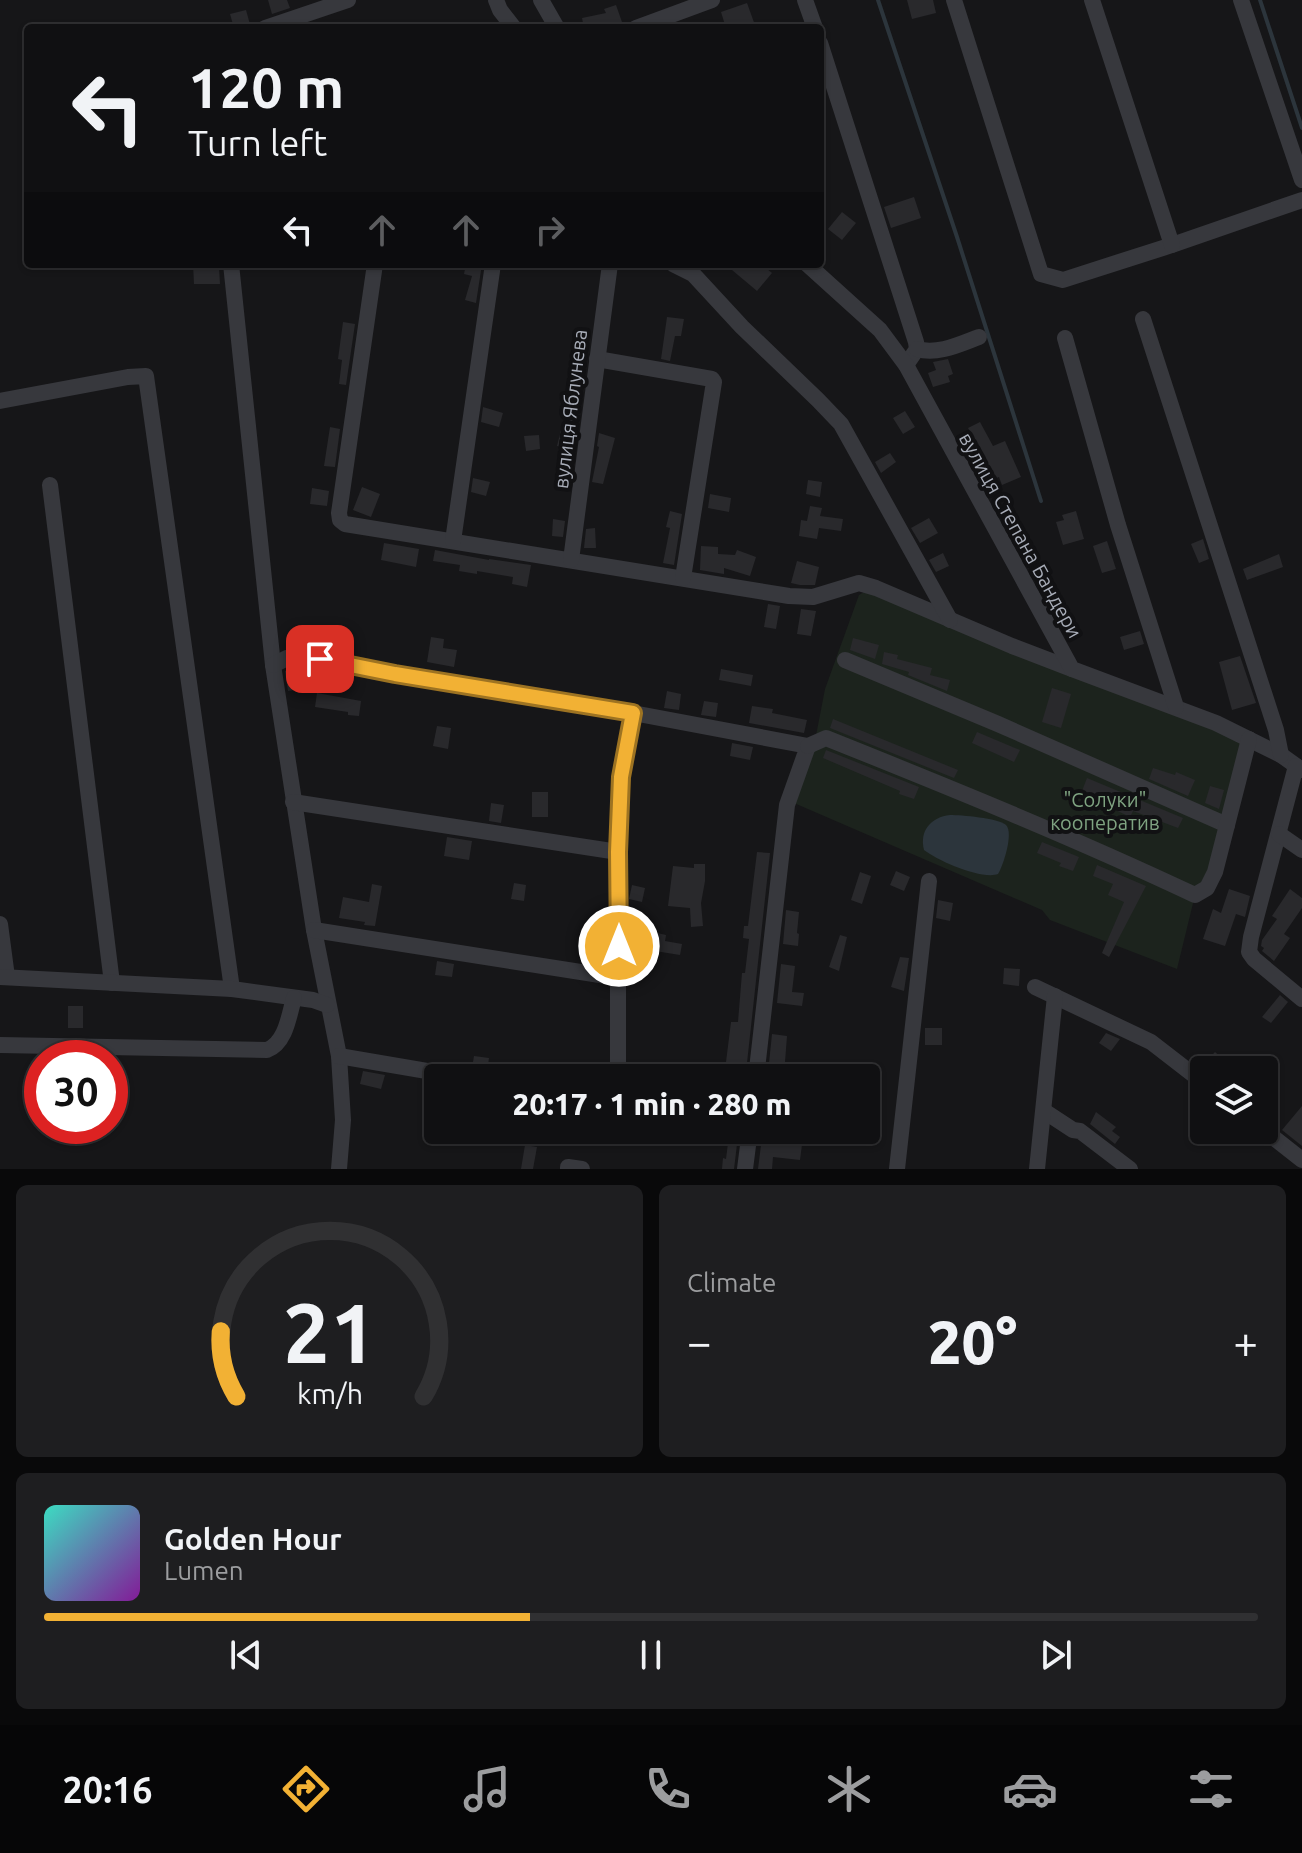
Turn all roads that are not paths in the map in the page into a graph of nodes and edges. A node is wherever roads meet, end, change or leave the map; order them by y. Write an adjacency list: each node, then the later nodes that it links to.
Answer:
1 (348, 0): 9 (street)
2 (496, 0): 10 (street)
3 (541, 0): 11 (street)
4 (712, 0): 12 (street)
5 (805, 0): 13 (street)
6 (954, 0): 17 (street)
7 (1092, 0): 17 (street)
8 (1241, 0): 15 (street)
9 (277, 24)
10 (511, 24)
11 (555, 24)
12 (647, 24)
13 (814, 24)
14 (824, 55): 27 (street)
15 (1302, 180)
16 (1302, 200): 17 (street)
17 (1172, 245)
18 (231, 268): 37 (street)
19 (374, 268): 32 (street)
20 (492, 268): 32 (street)
21 (609, 268): 28 (street, вулиця Яблунева)
22 (681, 268): 35 (street)
23 (811, 268): 29 (street, вулиця Степана Бандери)
24 (1143, 319): 43 (street)
25 (979, 337): 27 (street)
26 (1065, 338): 39 (street)
27 (917, 349): 29 (street)
28 (597, 359): 33 (street, вулиця Яблунева); 34 (street)
29 (906, 365): 38 (street, вулиця Степана Бандери)
30 (0, 401): 57 (street)
31 (50, 485): 55 (street)
32 (453, 541): 33 (street)
33 (571, 560): 34 (street)
34 (683, 578): 35 (street)
35 (950, 620): 38 (street)
36 (845, 660): 46 (street)
37 (273, 665): 40 (street); 45 (street)
38 (1072, 669): 39 (street, вулиця Степана Бандери)
39 (1176, 707): 41 (street, вулиця Степана Бандери)
40 (633, 713): 42 (street); 49 (street)
41 (1249, 739): 43 (street, вулиця Степана Бандери); 46 (street)
42 (808, 746): 46 (street); 65 (street)
43 (1281, 755): 44 (street, вулиця Степана Бандери)
44 (1299, 768): 47 (street)
45 (293, 802): 49 (street); 52 (street)
46 (1227, 825)
47 (1279, 834): 48 (street); 60 (street)
48 (1302, 850)
49 (618, 852): 54 (street)
50 (929, 881): 76 (street)
51 (0, 924): 53 (street)
52 (314, 930): 54 (street); 61 (street)
53 (3, 977): 55 (street)
54 (619, 978): 64 (street)
55 (112, 983): 57 (street)
56 (1035, 987): 58 (street)
57 (232, 989): 59 (street)
58 (1055, 996): 67 (street); 68 (street)
59 (294, 998): 61 (street); 62 (street)
60 (1302, 999)
61 (327, 1005): 63 (street)
62 (0, 1045)
63 (339, 1056): 66 (street); 72 (street)
64 (618, 1064)
65 (758, 1064)
66 (424, 1070)
67 (1190, 1072)
68 (1044, 1111): 77 (street); 78 (street)
69 (1278, 1141): 71 (street)
70 (748, 1144): 75 (street)
71 (1302, 1160)
72 (339, 1169)
73 (568, 1169): 74 (street)
74 (582, 1169)
75 (745, 1169)
76 (897, 1169)
77 (1037, 1169)
78 (1130, 1169)

